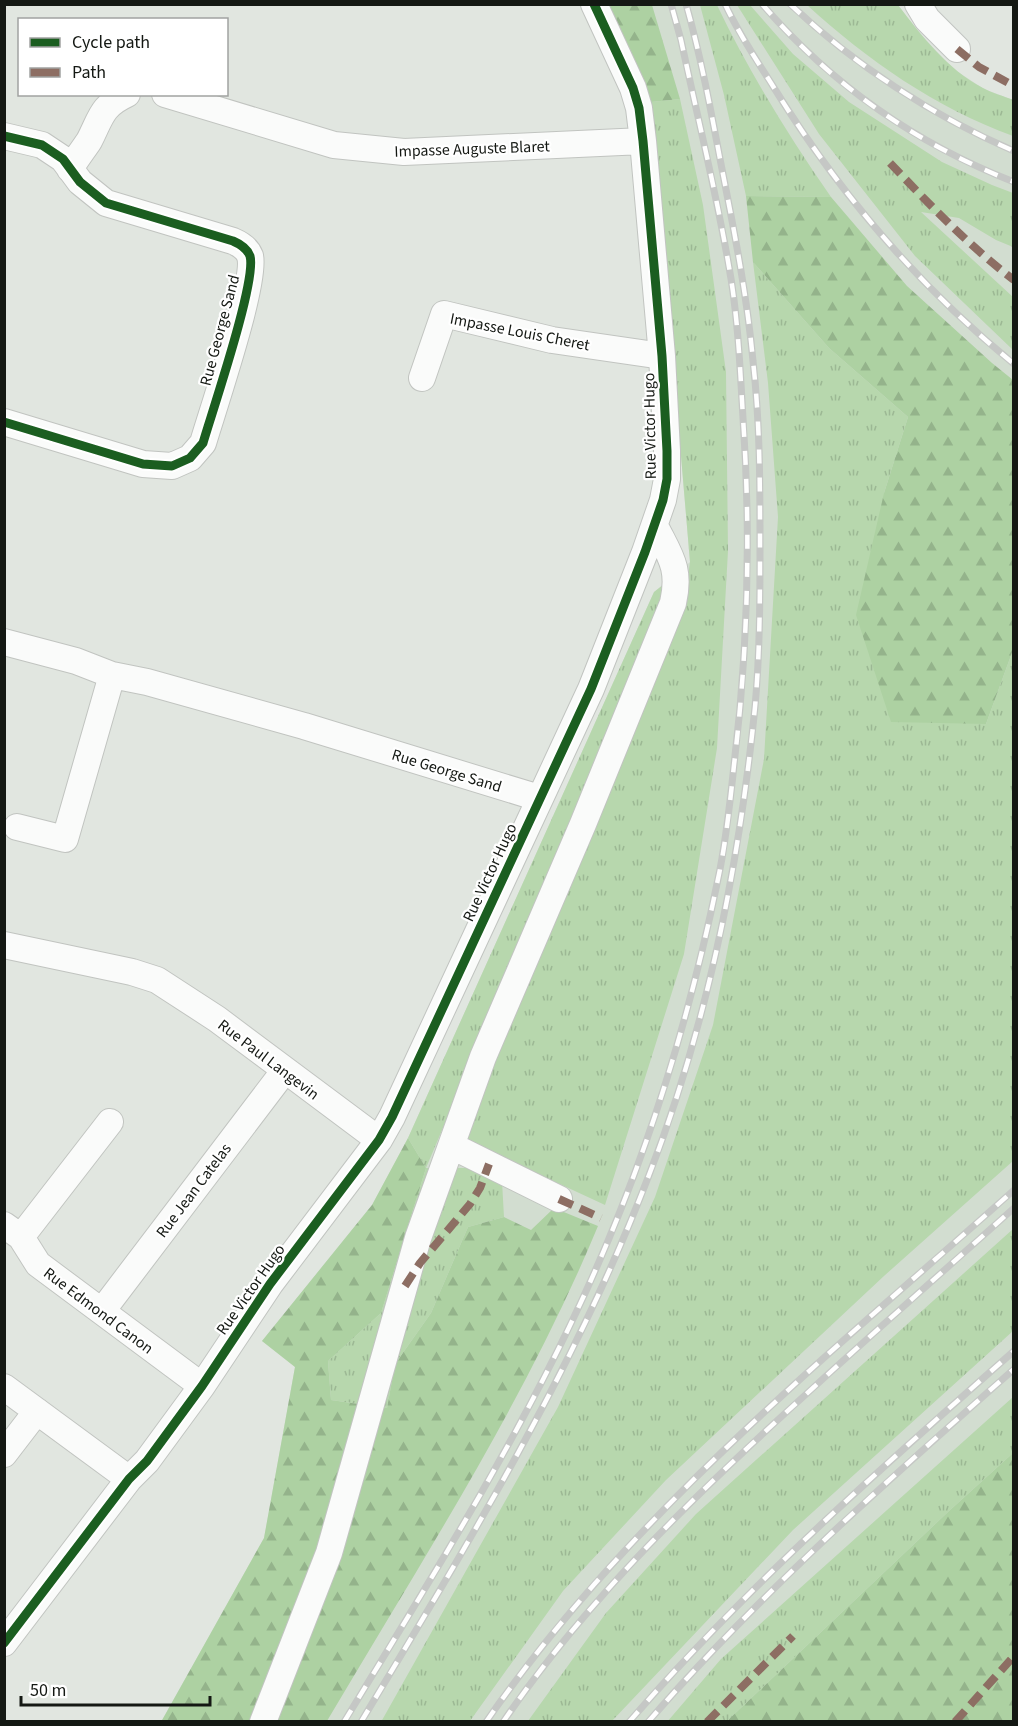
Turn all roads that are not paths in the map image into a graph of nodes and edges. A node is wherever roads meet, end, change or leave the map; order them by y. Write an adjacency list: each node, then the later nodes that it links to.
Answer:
1 (594, 4): 7 (street, Rue Victor Hugo)
2 (918, 4): 3 (street)
3 (957, 49)
4 (124, 96): 8 (street)
5 (172, 96): 7 (street, Impasse Auguste Blaret)
6 (4, 136): 8 (street, Rue George Sand)
7 (643, 141): 9 (street, Rue Victor Hugo)
8 (70, 168): 11 (street, Rue George Sand)
9 (662, 356): 10 (street, Impasse Louis Cheret); 12 (street, Rue Victor Hugo)
10 (422, 378)
11 (4, 422)
12 (655, 526): 15 (street, Rue Victor Hugo); 21 (street)
13 (4, 642): 14 (street, Rue George Sand)
14 (112, 675): 15 (street, Rue George Sand); 16 (street)
15 (539, 798): 20 (street, Rue Victor Hugo)
16 (17, 827)
17 (4, 945): 18 (street, Rue Paul Langevin)
18 (285, 1070): 20 (street, Rue Paul Langevin); 24 (street, Rue Jean Catelas)
19 (110, 1122): 23 (street)
20 (378, 1140): 25 (street, Rue Victor Hugo)
21 (452, 1146): 22 (street); 31 (street)
22 (559, 1199)
23 (13, 1231): 24 (street, Rue Edmond Canon)
24 (102, 1311): 25 (street, Rue Edmond Canon)
25 (202, 1386): 29 (street, Rue Victor Hugo)
26 (4, 1387): 27 (street)
27 (37, 1410): 28 (street); 29 (street)
28 (4, 1454)
29 (129, 1479): 30 (street, Rue Victor Hugo)
30 (4, 1643)
31 (263, 1722)

